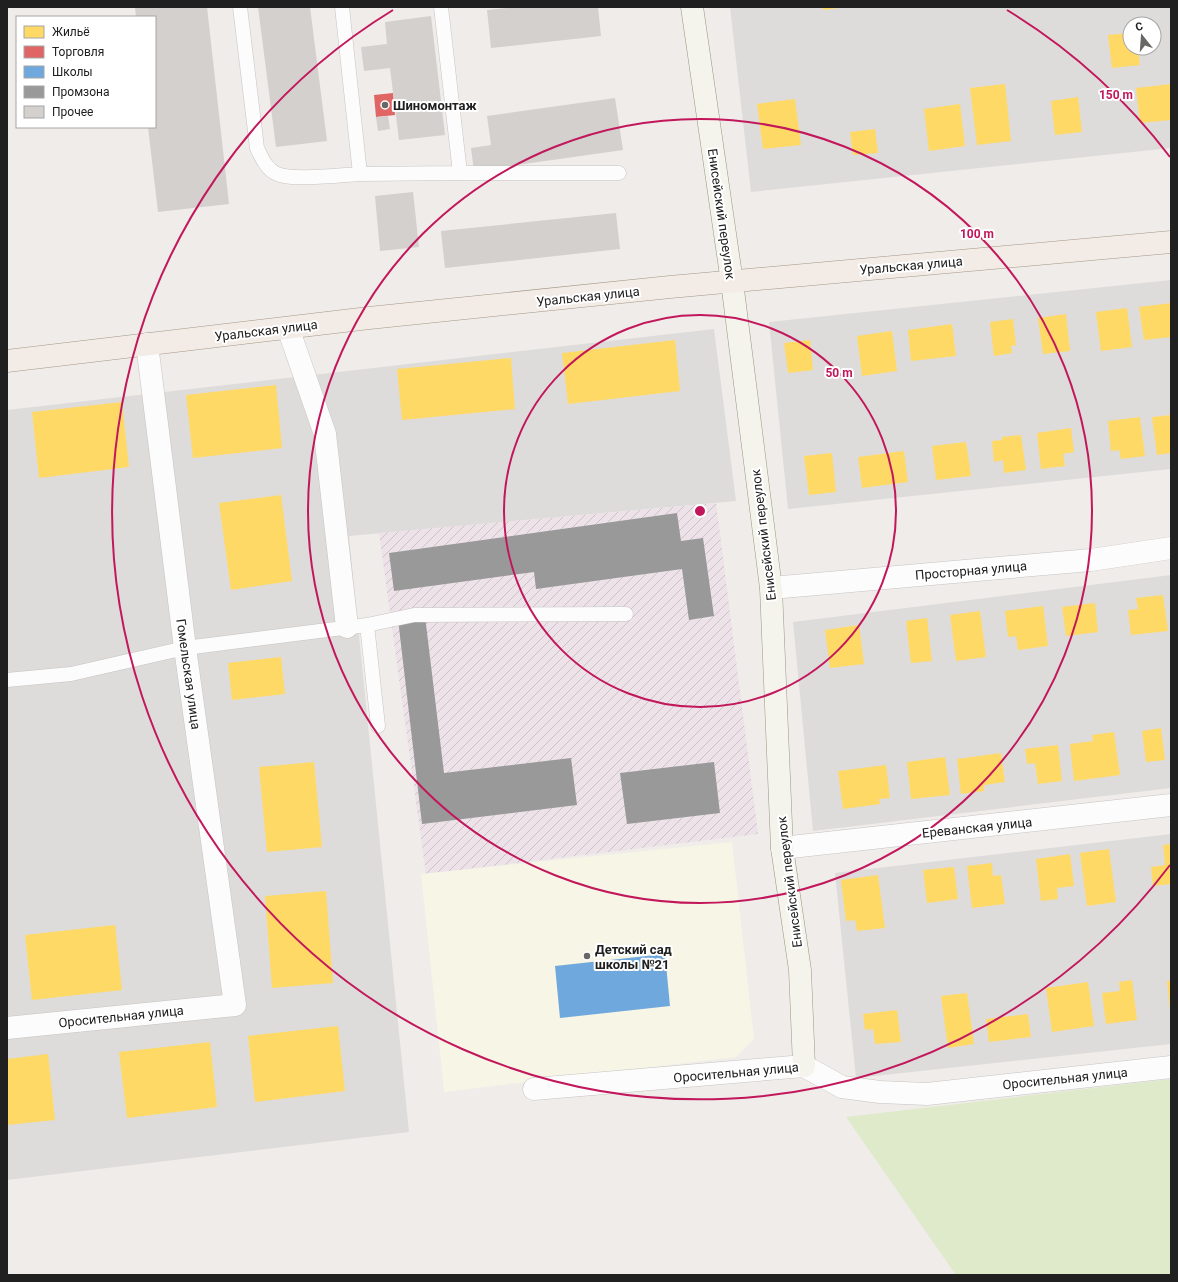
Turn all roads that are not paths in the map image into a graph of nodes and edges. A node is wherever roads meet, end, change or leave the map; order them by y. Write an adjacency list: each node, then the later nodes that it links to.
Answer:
1 (240, 7): 7 (lane)
2 (342, 7): 7 (lane)
3 (440, 7): 5 (lane)
4 (692, 7): 9 (street, Енисейский переулок)
5 (460, 173): 6 (lane); 7 (lane)
6 (619, 173)
7 (360, 174)
8 (1171, 242): 9 (main road, Уральская улица)
9 (732, 282): 10 (main road, Уральская улица); 14 (street, Енисейский переулок)
10 (288, 328): 11 (main road, Уральская улица); 16 (street)
11 (147, 344): 12 (main road, Уральская улица); 17 (street, Гомельская улица)
12 (7, 361)
13 (1171, 548): 14 (street, Просторная улица)
14 (770, 588): 21 (street, Енисейский переулок)
15 (626, 614): 16 (lane)
16 (357, 626): 17 (lane); 19 (lane)
17 (185, 648): 18 (lane); 22 (street, Гомельская улица)
18 (7, 680)
19 (378, 726)
20 (1171, 805): 21 (street, Ереванская улица)
21 (782, 848): 24 (street, Енисейский переулок)
22 (235, 1005): 23 (street, Оросительная улица)
23 (7, 1028)
24 (804, 1066): 25 (street, Оросительная улица); 26 (street, Оросительная улица)
25 (1171, 1067)
26 (534, 1089)

